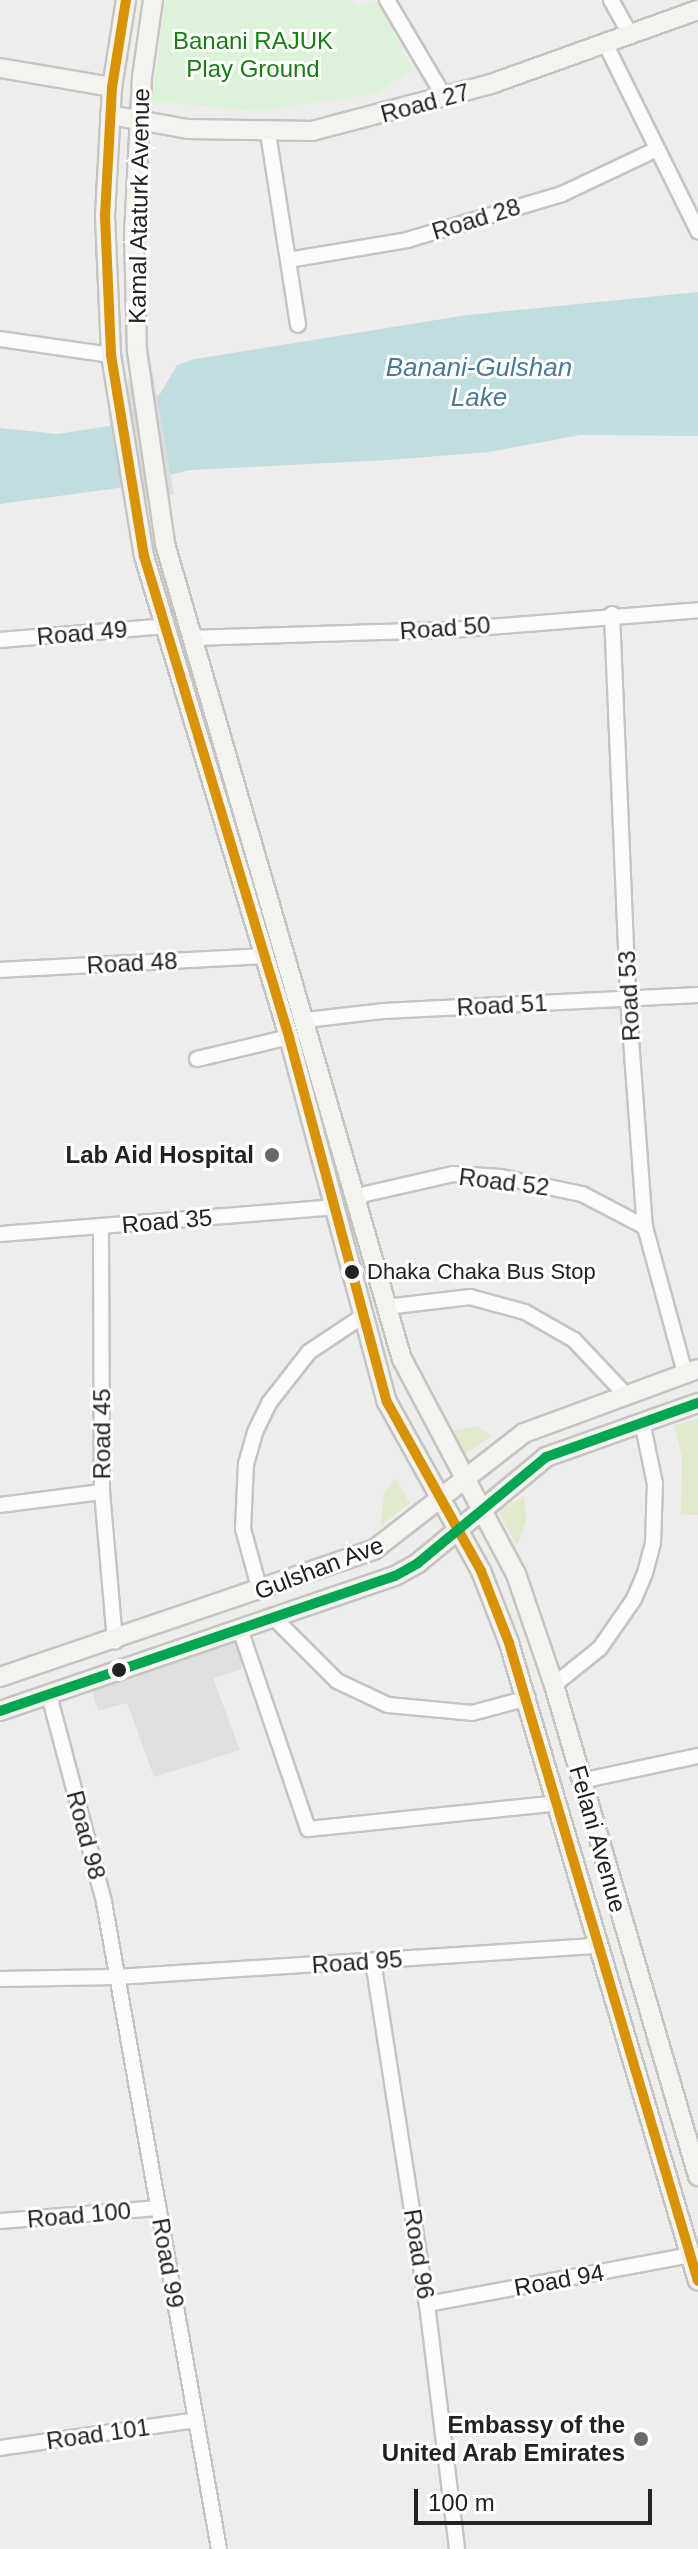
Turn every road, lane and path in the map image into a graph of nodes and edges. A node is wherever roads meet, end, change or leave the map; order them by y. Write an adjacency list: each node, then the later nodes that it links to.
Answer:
1 (126, 0): 9 (main road, Kamal Ataturk Avenue)
2 (153, 0): 12 (main road, Kamal Ataturk Avenue)
3 (387, 0): 10 (street)
4 (611, 0): 6 (street)
5 (698, 10): 6 (main road, Road 27)
6 (631, 36): 7 (main road, Road 27)
7 (606, 45): 10 (main road, Road 27); 14 (street)
8 (0, 68): 9 (main road)
9 (112, 87): 11 (main road, Kamal Ataturk Avenue)
10 (445, 98): 13 (main road, Road 27)
11 (110, 115): 12 (main road, Road 27); 19 (main road, Kamal Ataturk Avenue)
12 (140, 120): 13 (main road, Road 27); 23 (main road, Kamal Ataturk Avenue)
13 (268, 133): 16 (street)
14 (655, 150): 15 (street); 16 (street, Road 28)
15 (698, 231)
16 (288, 260): 17 (street)
17 (298, 325)
18 (0, 339): 19 (street)
19 (111, 355): 22 (main road, Kamal Ataturk Avenue)
20 (698, 610): 21 (street, Road 50)
21 (612, 614): 23 (street, Road 50); 28 (street, Road 53)
22 (165, 626): 23 (main road); 24 (street, Road 49); 25 (main road, Kamal Ataturk Avenue)
23 (190, 631): 29 (main road, Kamal Ataturk Avenue)
24 (0, 640)
25 (264, 956): 26 (street, Road 48); 30 (main road, Kamal Ataturk Avenue)
26 (0, 970)
27 (698, 995): 28 (street, Road 51)
28 (628, 998): 29 (street, Road 51); 35 (street, Road 53)
29 (306, 1020): 32 (main road, Kamal Ataturk Avenue)
30 (289, 1037): 31 (street); 33 (main road, Kamal Ataturk Avenue)
31 (197, 1059)
32 (357, 1196): 35 (street, Road 52); 37 (main road, Kamal Ataturk Avenue)
33 (333, 1207): 34 (street, Road 35); 38 (main road, Kamal Ataturk Avenue)
34 (101, 1226): 36 (street, Road 35); 44 (street, Road 45)
35 (645, 1227): 39 (street, Road 53)
36 (0, 1234)
37 (386, 1307): 40 (street); 43 (main road, Kamal Ataturk Avenue)
38 (363, 1316): 45 (main road, Kamal Ataturk Avenue); 49 (street)
39 (691, 1371): 40 (main road, Gulshan Ave)
40 (625, 1394): 43 (main road, Gulshan Ave)
41 (698, 1403): 42 (main road, Gulshan Ave)
42 (642, 1421): 47 (main road, Gulshan Ave); 54 (street)
43 (467, 1479): 45 (main road, Gulshan Ave); 47 (main road, Kamal Ataturk Avenue)
44 (102, 1492): 46 (street); 52 (street, Road 45)
45 (440, 1502): 48 (main road, Felani Avenue); 49 (main road, Gulshan Ave)
46 (0, 1505)
47 (484, 1508): 48 (main road, Gulshan Ave); 54 (main road, Felani Avenue)
48 (458, 1531): 50 (main road, Gulshan Ave); 56 (main road, Felani Avenue)
49 (260, 1591): 52 (main road, Gulshan Ave)
50 (276, 1620): 51 (main road, Gulshan Ave); 56 (street)
51 (241, 1632): 55 (main road, Gulshan Ave); 60 (street)
52 (115, 1641): 53 (main road, Gulshan Ave)
53 (0, 1677)
54 (554, 1685): 59 (main road, Felani Avenue)
55 (49, 1695): 57 (main road, Gulshan Ave); 63 (street, Road 98)
56 (528, 1698): 60 (main road, Felani Avenue)
57 (0, 1711)
58 (698, 1756): 59 (street)
59 (581, 1781): 65 (main road, Felani Avenue)
60 (558, 1803): 61 (main road, Felani Avenue)
61 (598, 1946): 62 (street, Road 95); 68 (main road, Felani Avenue)
62 (373, 1961): 63 (street, Road 95); 70 (street, Road 96)
63 (116, 1977): 64 (street, Road 95); 66 (street, Road 99)
64 (0, 1979)
65 (698, 2176)
66 (158, 2208): 67 (street, Road 100); 71 (street, Road 99)
67 (0, 2221)
68 (694, 2254): 69 (main road, Felani Avenue); 70 (street, Road 94)
69 (698, 2281)
70 (427, 2304): 74 (street, Road 96)
71 (196, 2420): 72 (street, Road 101); 73 (street, Road 99)
72 (0, 2448)
73 (219, 2549)
74 (457, 2549)

